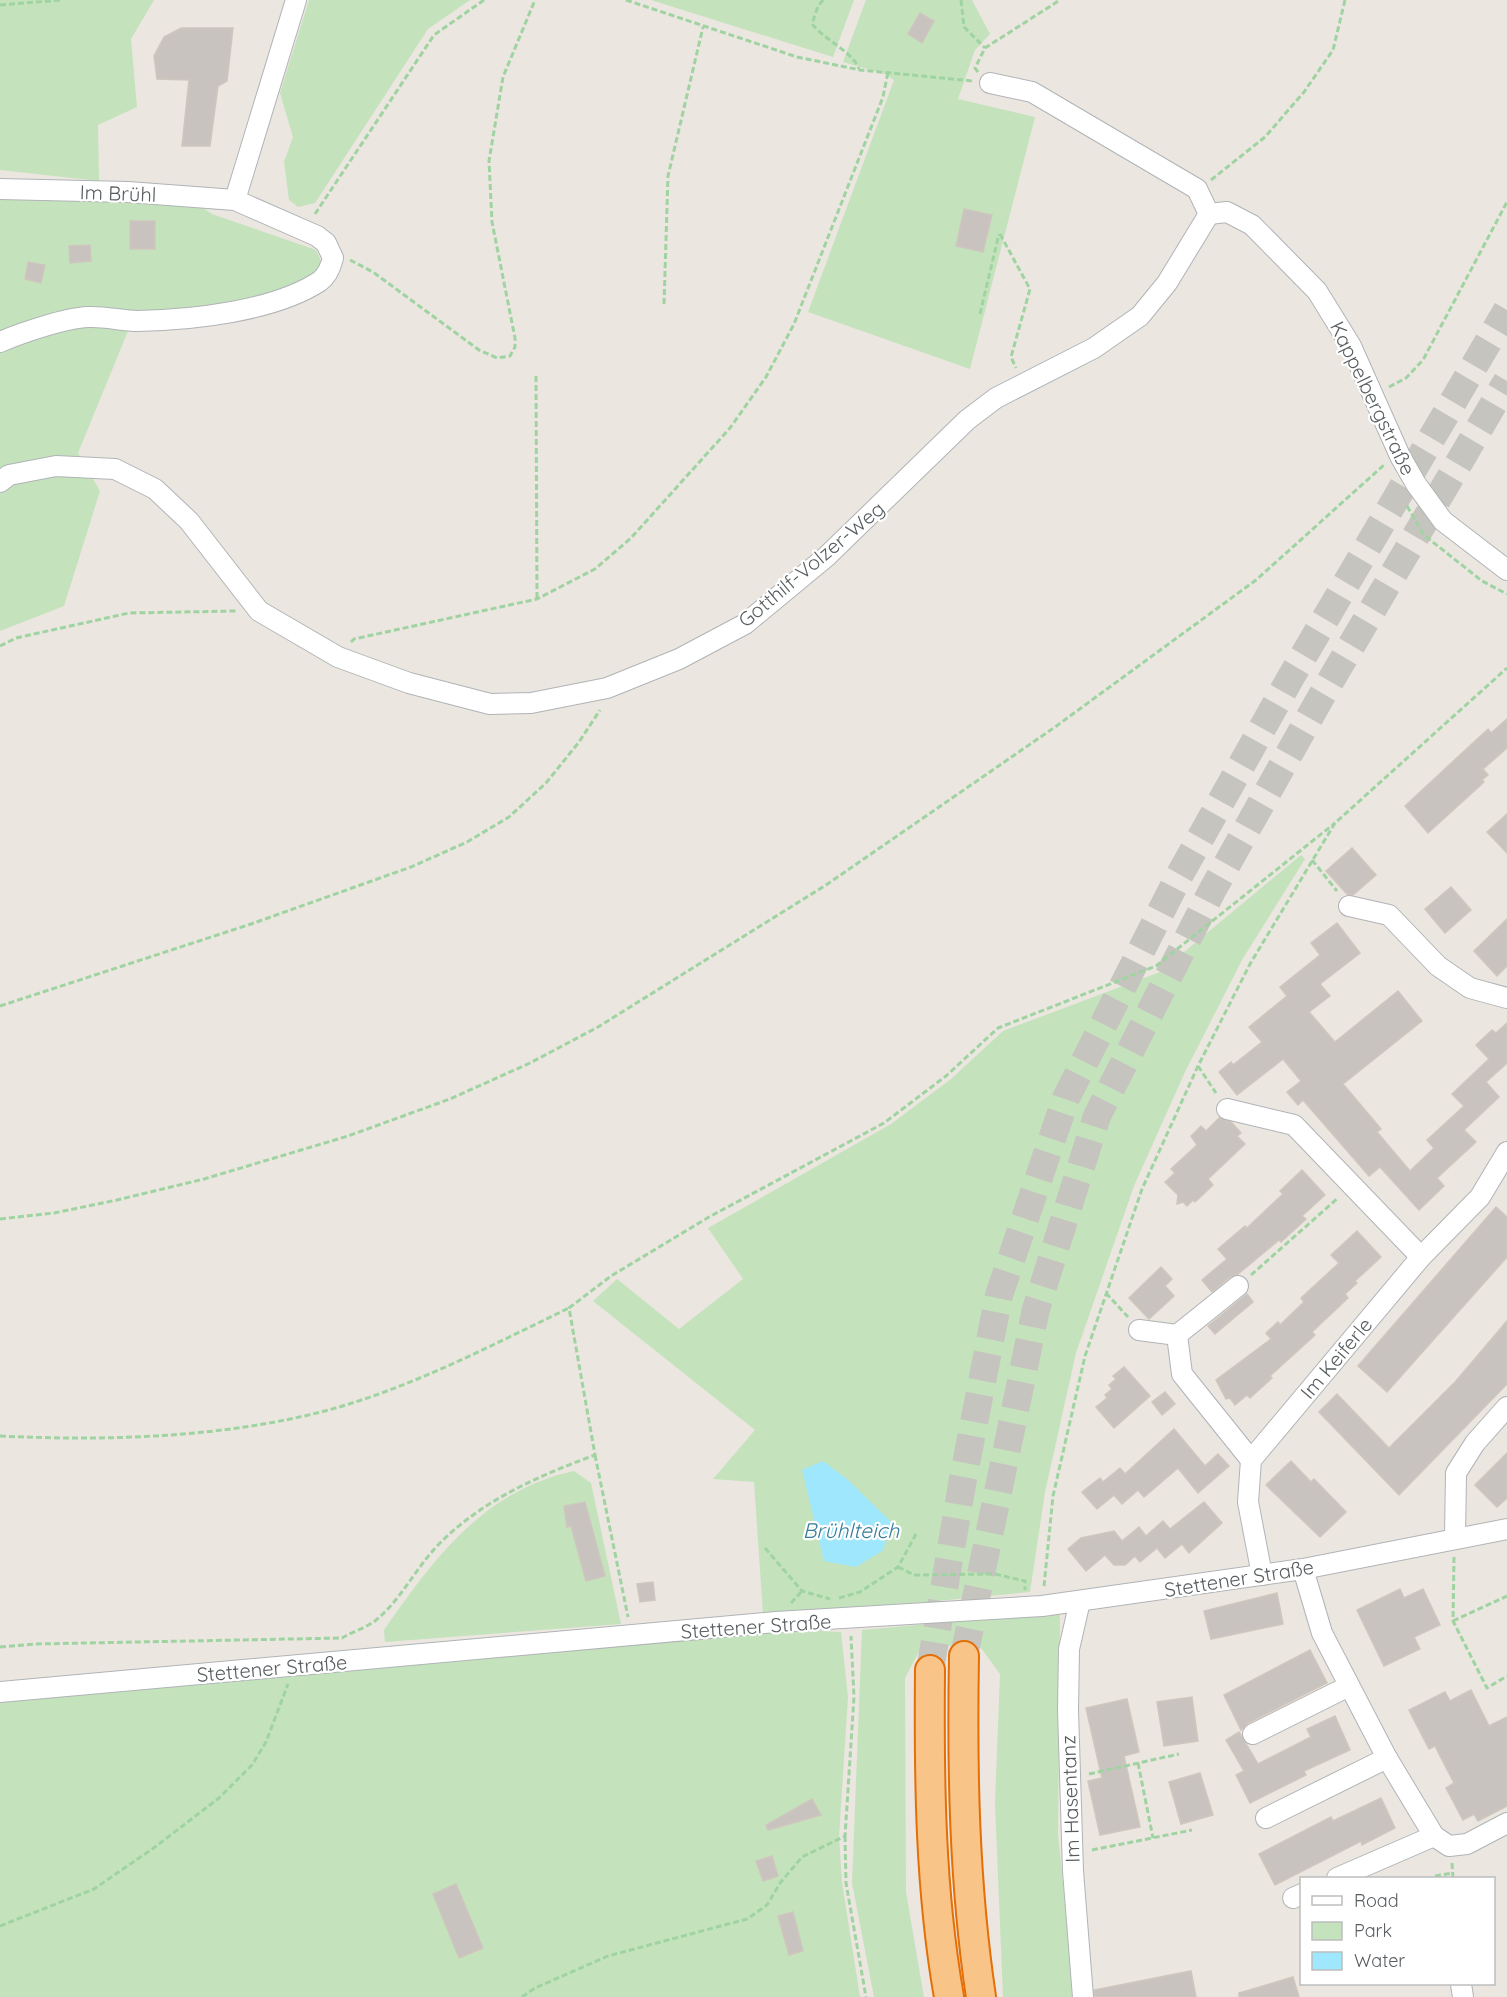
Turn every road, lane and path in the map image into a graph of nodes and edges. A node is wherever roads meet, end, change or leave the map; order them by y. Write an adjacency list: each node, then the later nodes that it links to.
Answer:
1 (62, 0): 10 (path)
2 (296, 0): 17 (street)
3 (484, 0): 20 (path)
4 (535, 0): 21 (path)
5 (626, 0): 11 (path)
6 (823, 0): 12 (path)
7 (961, 0): 8 (path)
8 (1060, 0)
9 (1345, 0): 16 (path)
10 (0, 6)
11 (703, 27): 12 (path); 22 (path)
12 (860, 70): 13 (path)
13 (888, 72): 14 (path); 31 (path)
14 (990, 83): 16 (street)
15 (0, 189): 17 (street, Im Brühl)
16 (1197, 189): 19 (street)
17 (235, 200): 21 (street)
18 (1507, 202): 27 (path)
19 (1209, 214): 26 (street, Gotthilf-Volzer-Weg); 27 (street, Kappelbergstraße)
20 (314, 215)
21 (330, 250): 24 (street)
22 (664, 304)
23 (980, 314): 26 (path)
24 (0, 342)
25 (536, 376): 31 (path)
26 (1023, 382): 35 (street, Gotthilf-Volzer-Weg)
27 (1374, 394): 30 (street, Kappelbergstraße)
28 (1382, 466): 46 (path)
29 (0, 482): 32 (street, Gotthilf-Volzer-Weg)
30 (1507, 570)
31 (537, 599): 34 (path)
32 (259, 611): 33 (path); 34 (street, Gotthilf-Volzer-Weg)
33 (0, 646)
34 (338, 657): 35 (street, Gotthilf-Volzer-Weg)
35 (607, 688): 41 (path)
36 (1335, 823): 50 (path)
37 (1312, 860): 38 (path)
38 (1332, 886)
39 (1349, 906): 40 (street)
40 (1507, 998)
41 (0, 1006)
42 (1198, 1066): 43 (path)
43 (1227, 1109): 45 (street)
44 (1507, 1152): 47 (street, Im Keiferle)
45 (1353, 1186): 47 (street); 48 (path)
46 (0, 1219)
47 (1421, 1257): 56 (street, Im Keiferle)
48 (1238, 1286): 52 (street)
49 (1106, 1293): 51 (path)
50 (569, 1308): 54 (path); 55 (path)
51 (1139, 1330): 52 (street)
52 (1177, 1335): 56 (street)
53 (1507, 1407): 59 (street)
54 (0, 1436)
55 (595, 1455): 69 (path); 70 (path)
56 (1251, 1460): 63 (street)
57 (1507, 1529): 59 (street, Stettener Straße)
58 (916, 1534): 61 (path)
59 (1455, 1537): 62 (street, Stettener Straße); 68 (path)
60 (765, 1548): 61 (path)
61 (898, 1567): 66 (path)
62 (1303, 1569): 63 (street, Stettener Straße); 75 (street)
63 (1262, 1575): 65 (street, Stettener Straße)
64 (1507, 1596): 68 (path)
65 (1080, 1601): 66 (street, Stettener Straße); 81 (street, Im Hasentanz)
66 (1024, 1607): 67 (street, Stettener Straße)
67 (850, 1619): 69 (street, Stettener Straße); 85 (path)
68 (1453, 1621): 74 (path)
69 (632, 1637): 72 (street, Stettener Straße)
70 (0, 1647)
71 (964, 1656): 96 (highway)
72 (290, 1667): 76 (street, Stettener Straße); 92 (path)
73 (930, 1670): 95 (highway)
74 (1507, 1676)
75 (1349, 1686): 77 (street); 79 (street)
76 (0, 1692)
77 (1253, 1734)
78 (1179, 1754): 80 (path)
79 (1387, 1758): 82 (street); 86 (street)
80 (1137, 1763): 81 (path); 87 (path)
81 (1070, 1778): 88 (street, Im Hasentanz)
82 (1266, 1818)
83 (1507, 1823): 86 (street)
84 (1192, 1830): 87 (path)
85 (845, 1836): 93 (path); 94 (path)
86 (1434, 1836): 91 (street)
87 (1153, 1838): 88 (path)
88 (1072, 1854): 97 (street, Im Hasentanz)
89 (1453, 1873): 90 (path)
90 (1436, 1876)
91 (1339, 1877)
92 (0, 1926)
93 (522, 1997)
94 (866, 1997)
95 (949, 1997)
96 (981, 1997)
97 (1083, 1997)

